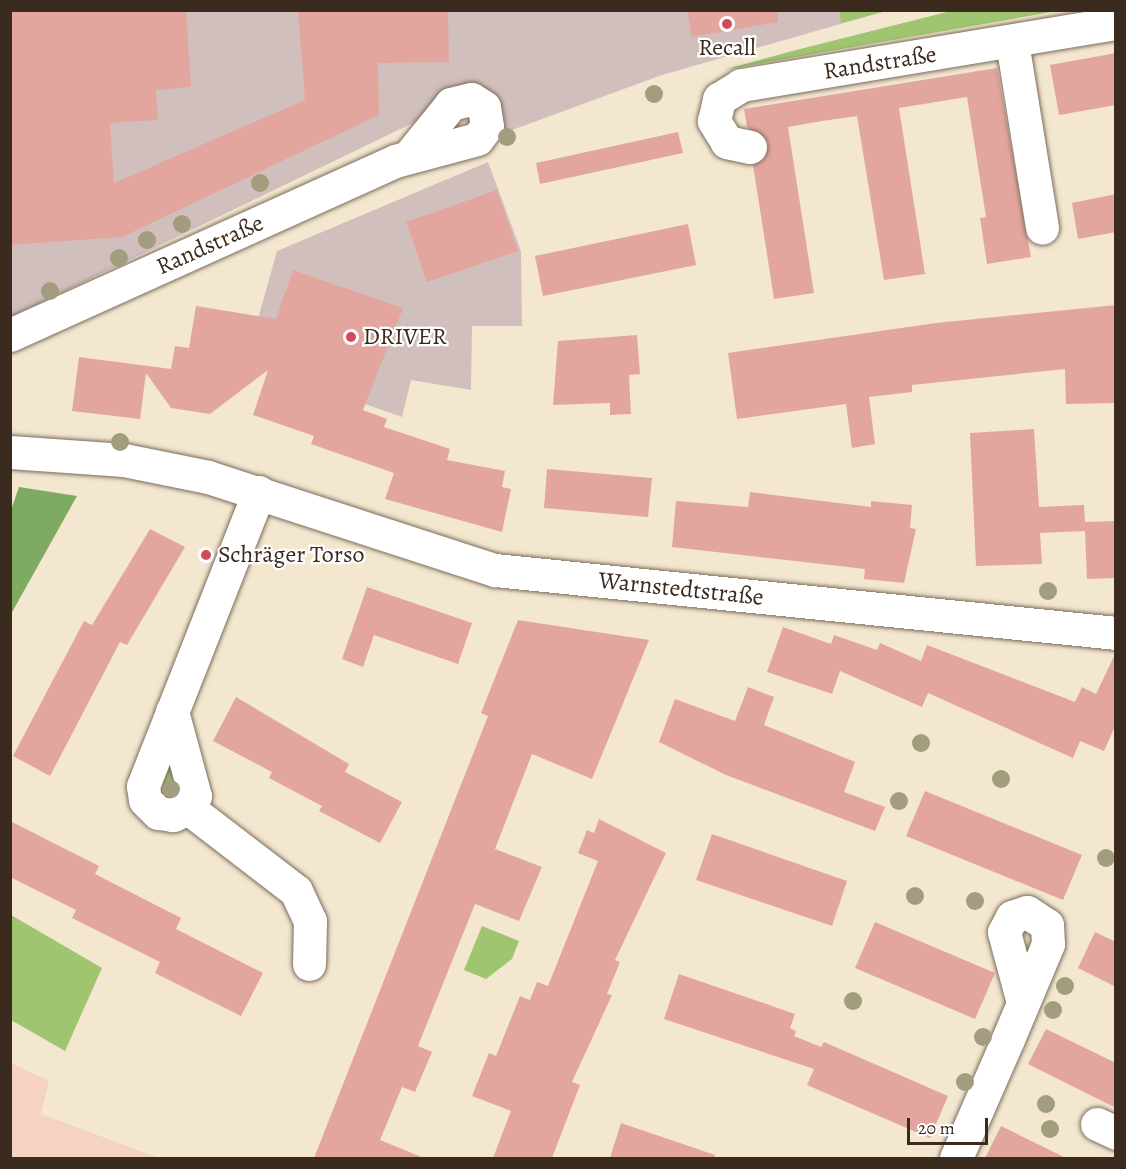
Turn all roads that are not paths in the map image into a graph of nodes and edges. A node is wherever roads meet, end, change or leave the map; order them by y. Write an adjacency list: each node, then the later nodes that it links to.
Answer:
1 (1116, 23): 2 (street, Randstraße)
2 (1012, 42): 3 (street, Randstraße); 5 (street)
3 (750, 147)
4 (409, 156): 6 (street, Randstraße)
5 (1042, 228)
6 (10, 335)
7 (10, 452): 8 (street, Warnstedtstraße)
8 (259, 492): 9 (street, Warnstedtstraße); 10 (street)
9 (1116, 633)
10 (172, 711): 11 (street); 11 (street)
11 (188, 808): 12 (street)
12 (309, 964)
13 (1023, 1004): 14 (street)
14 (956, 1158)

